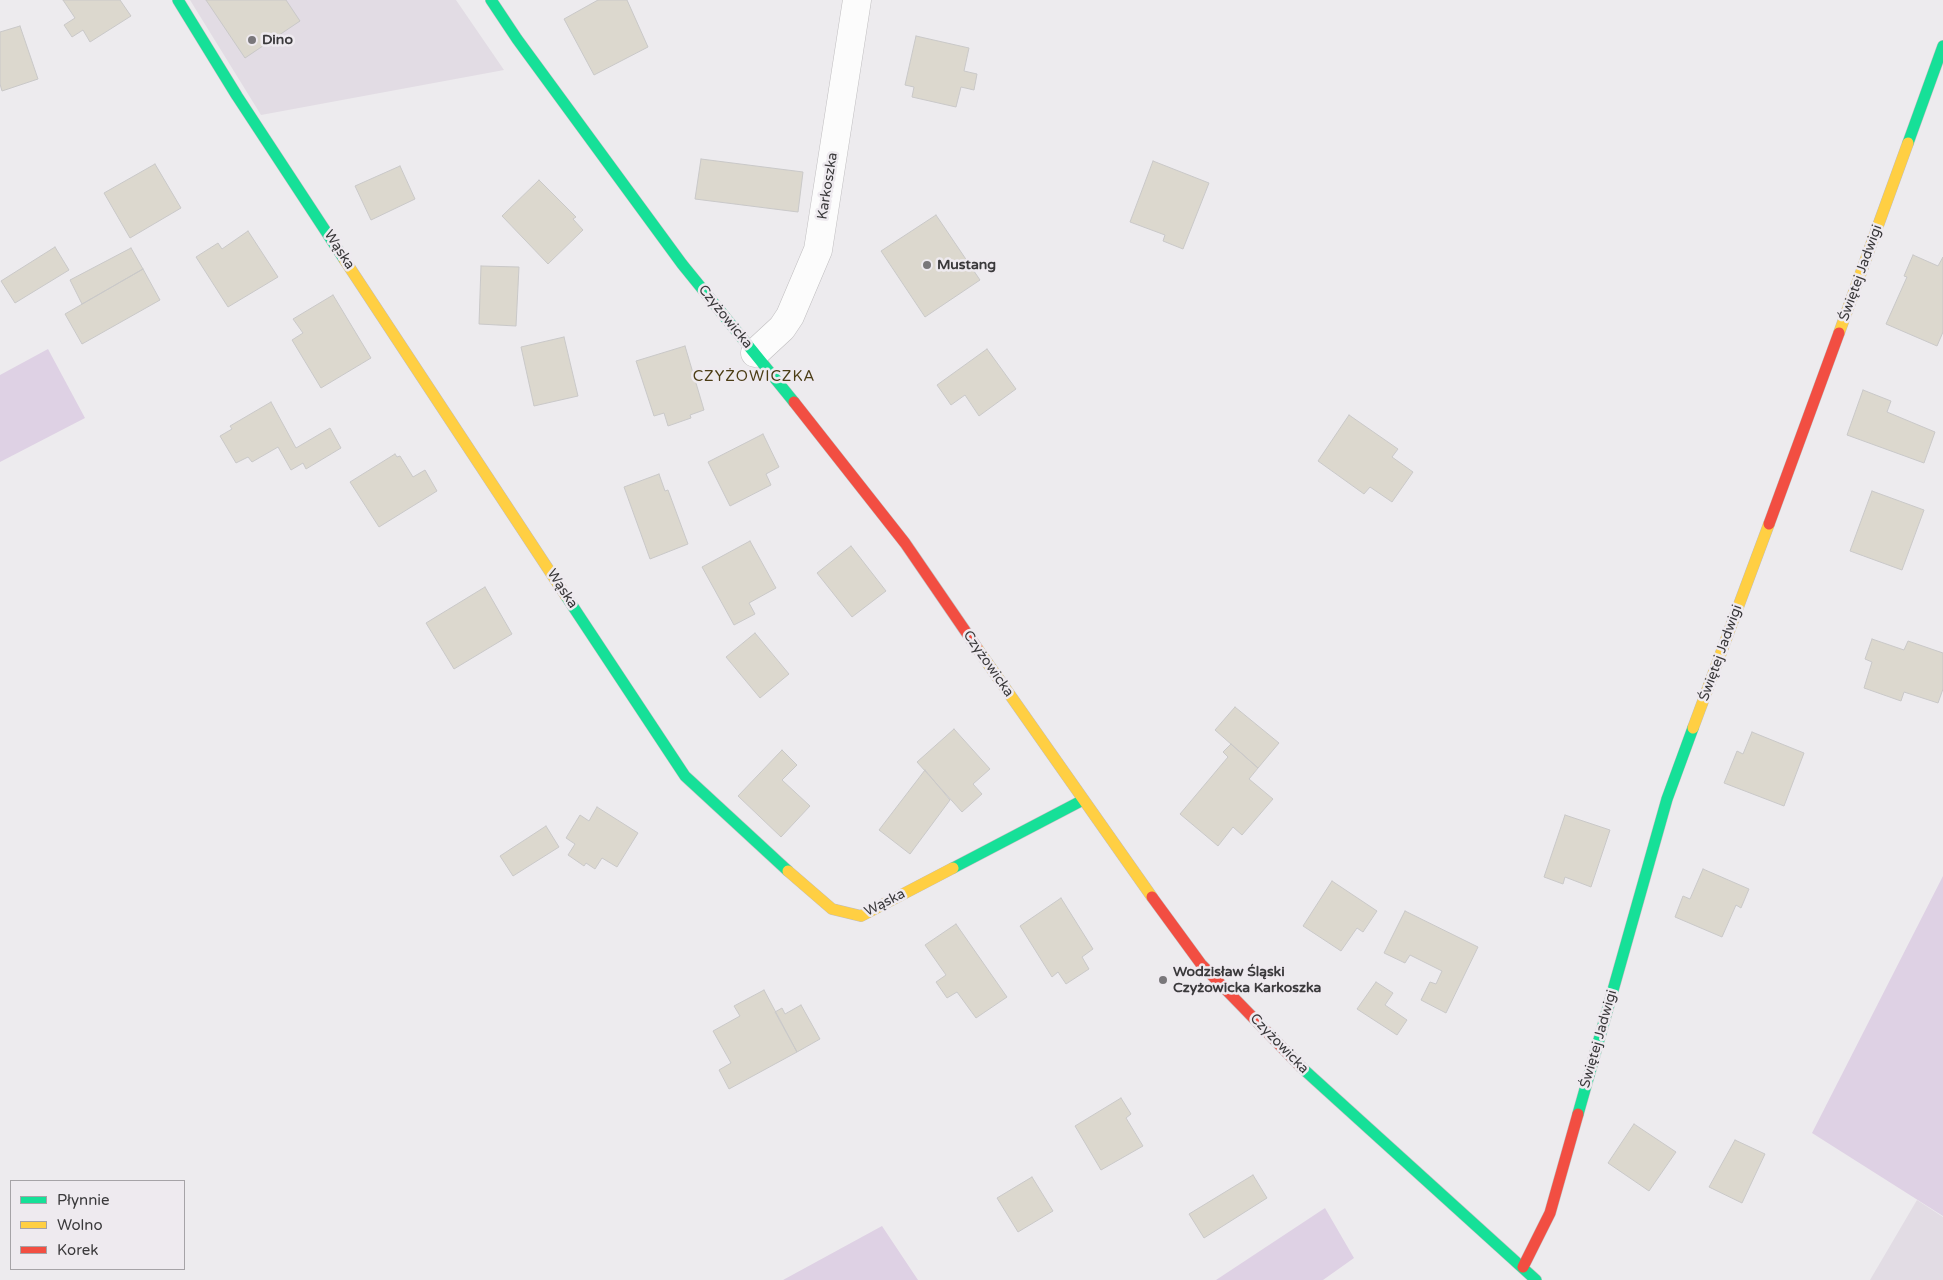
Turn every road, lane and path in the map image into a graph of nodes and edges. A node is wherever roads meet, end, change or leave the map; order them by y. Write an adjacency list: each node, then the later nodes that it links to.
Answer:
1 (178, 0): 6 (street, Wąska)
2 (491, 0): 5 (street, Czyżowicka)
3 (857, 0): 5 (street, Karkoszka)
4 (1943, 46): 7 (street, Świętej Jadwigi)
5 (755, 353): 6 (street, Czyżowicka)
6 (1083, 800): 7 (street, Czyżowicka)
7 (1523, 1267): 8 (street, Czyżowicka)
8 (1536, 1280)

